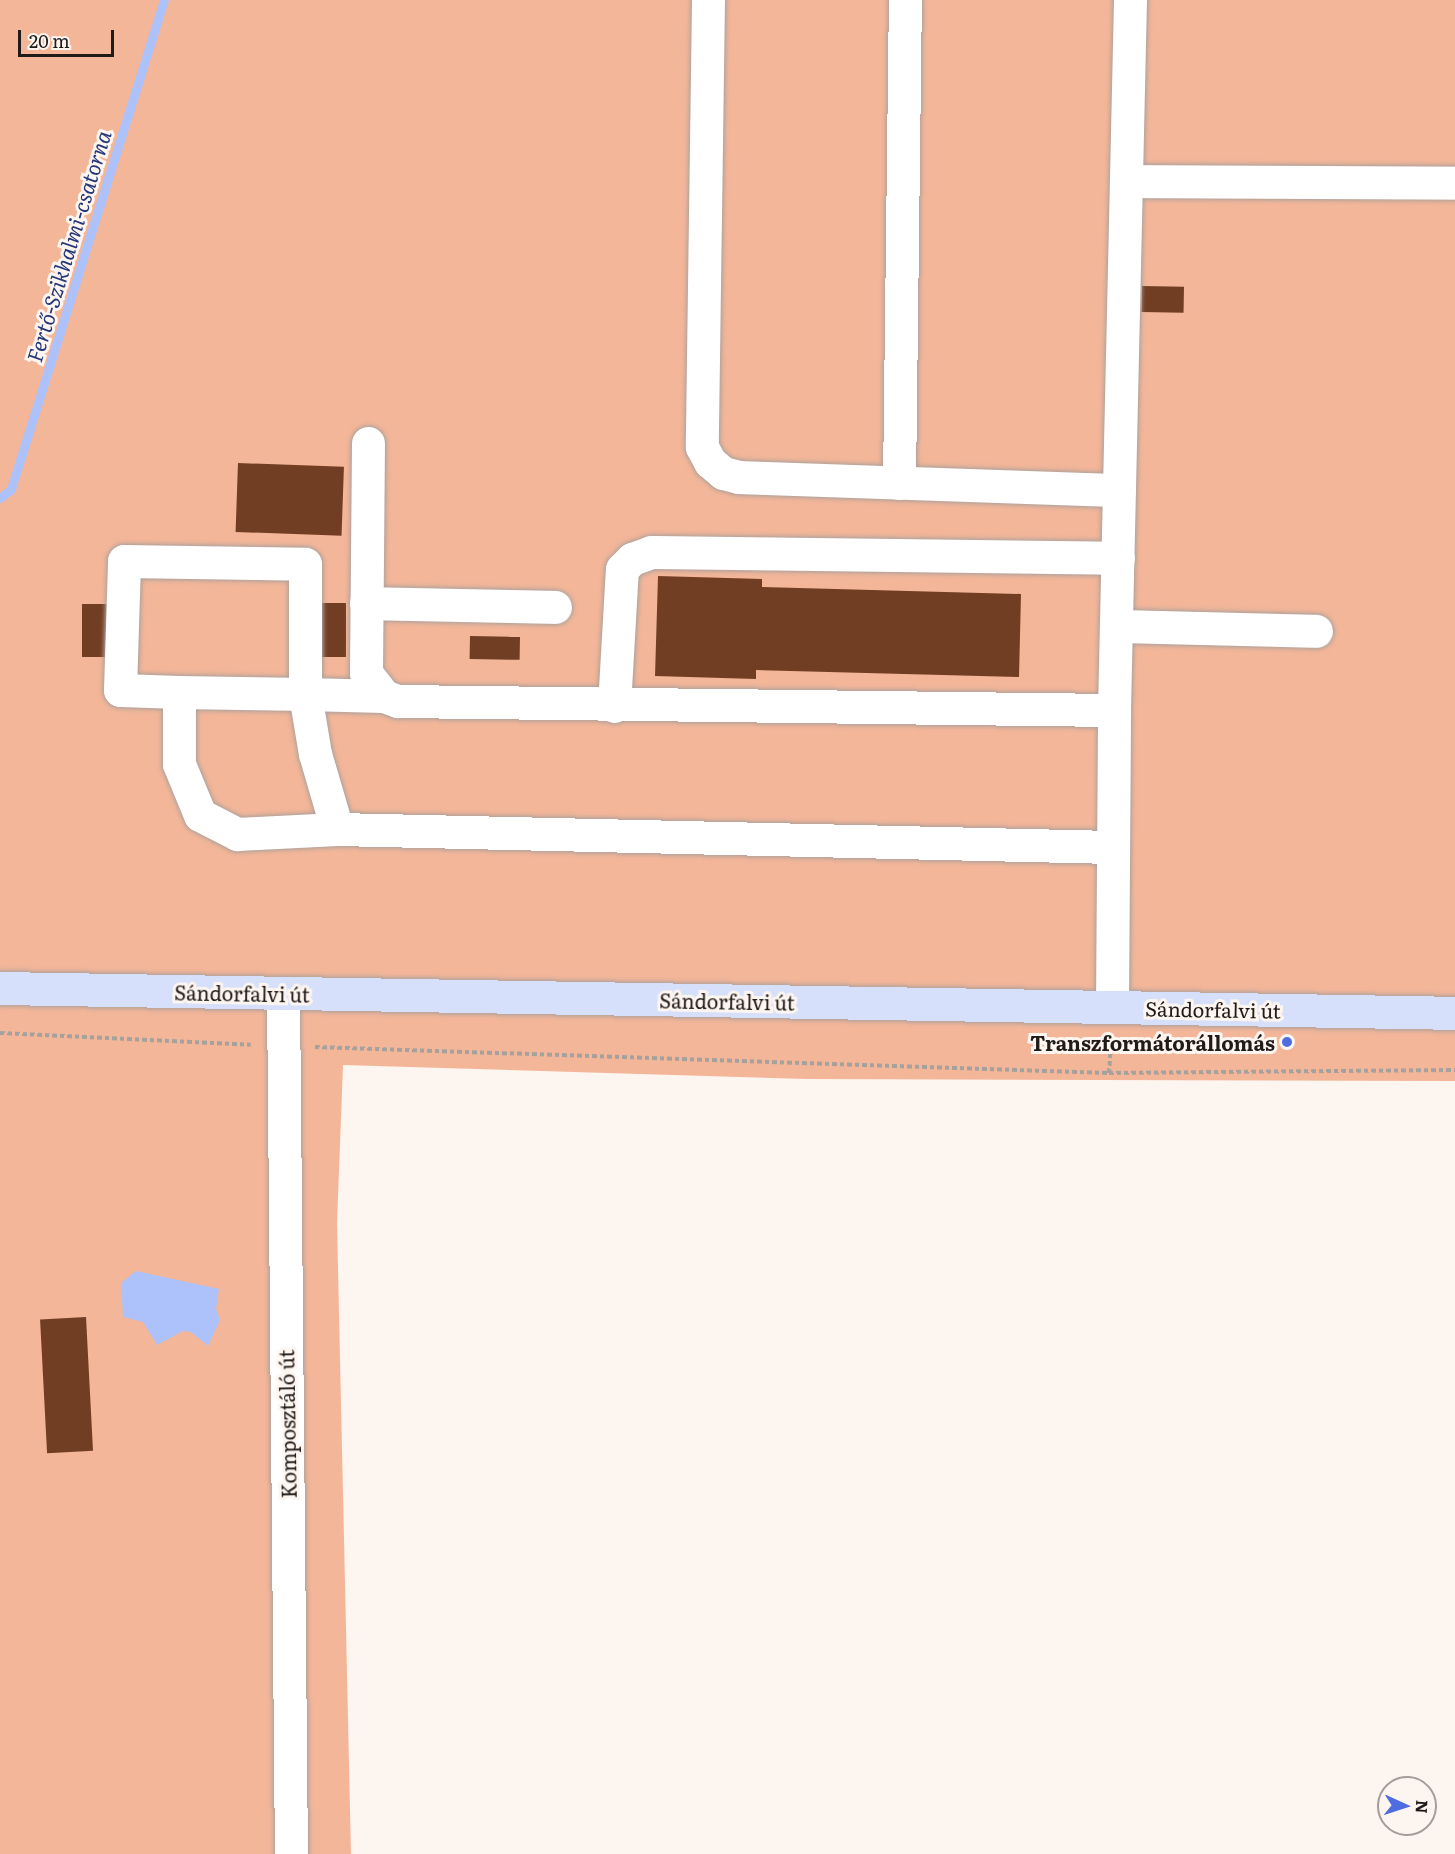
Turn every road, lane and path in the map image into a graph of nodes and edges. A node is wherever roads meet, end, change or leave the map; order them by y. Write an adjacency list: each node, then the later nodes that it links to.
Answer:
1 (708, 0): 7 (street)
2 (905, 0): 7 (street)
3 (1130, 0): 4 (street)
4 (1126, 181): 5 (street); 8 (street)
5 (1455, 183)
6 (368, 443): 10 (street)
7 (899, 483): 8 (street)
8 (1119, 490): 9 (street)
9 (1118, 558): 12 (street); 17 (street)
10 (366, 603): 11 (street); 16 (street)
11 (555, 607)
12 (1116, 626): 13 (street); 18 (street)
13 (1316, 631)
14 (179, 692): 15 (street); 15 (street); 19 (street)
15 (305, 694): 16 (street); 19 (street)
16 (384, 696): 17 (street)
17 (614, 706): 18 (street)
18 (1114, 710): 20 (street)
19 (337, 829): 20 (street)
20 (1113, 847): 23 (street)
21 (0, 988): 22 (main road, Sándorfalvi út)
22 (283, 994): 23 (main road, Sándorfalvi út); 26 (street, Komposztáló út)
23 (1112, 1007): 24 (main road, Sándorfalvi út)
24 (1455, 1013)
25 (0, 1033): 26 (path)
26 (284, 1046): 27 (path); 28 (street, Komposztáló út)
27 (1455, 1070)
28 (291, 1854)

